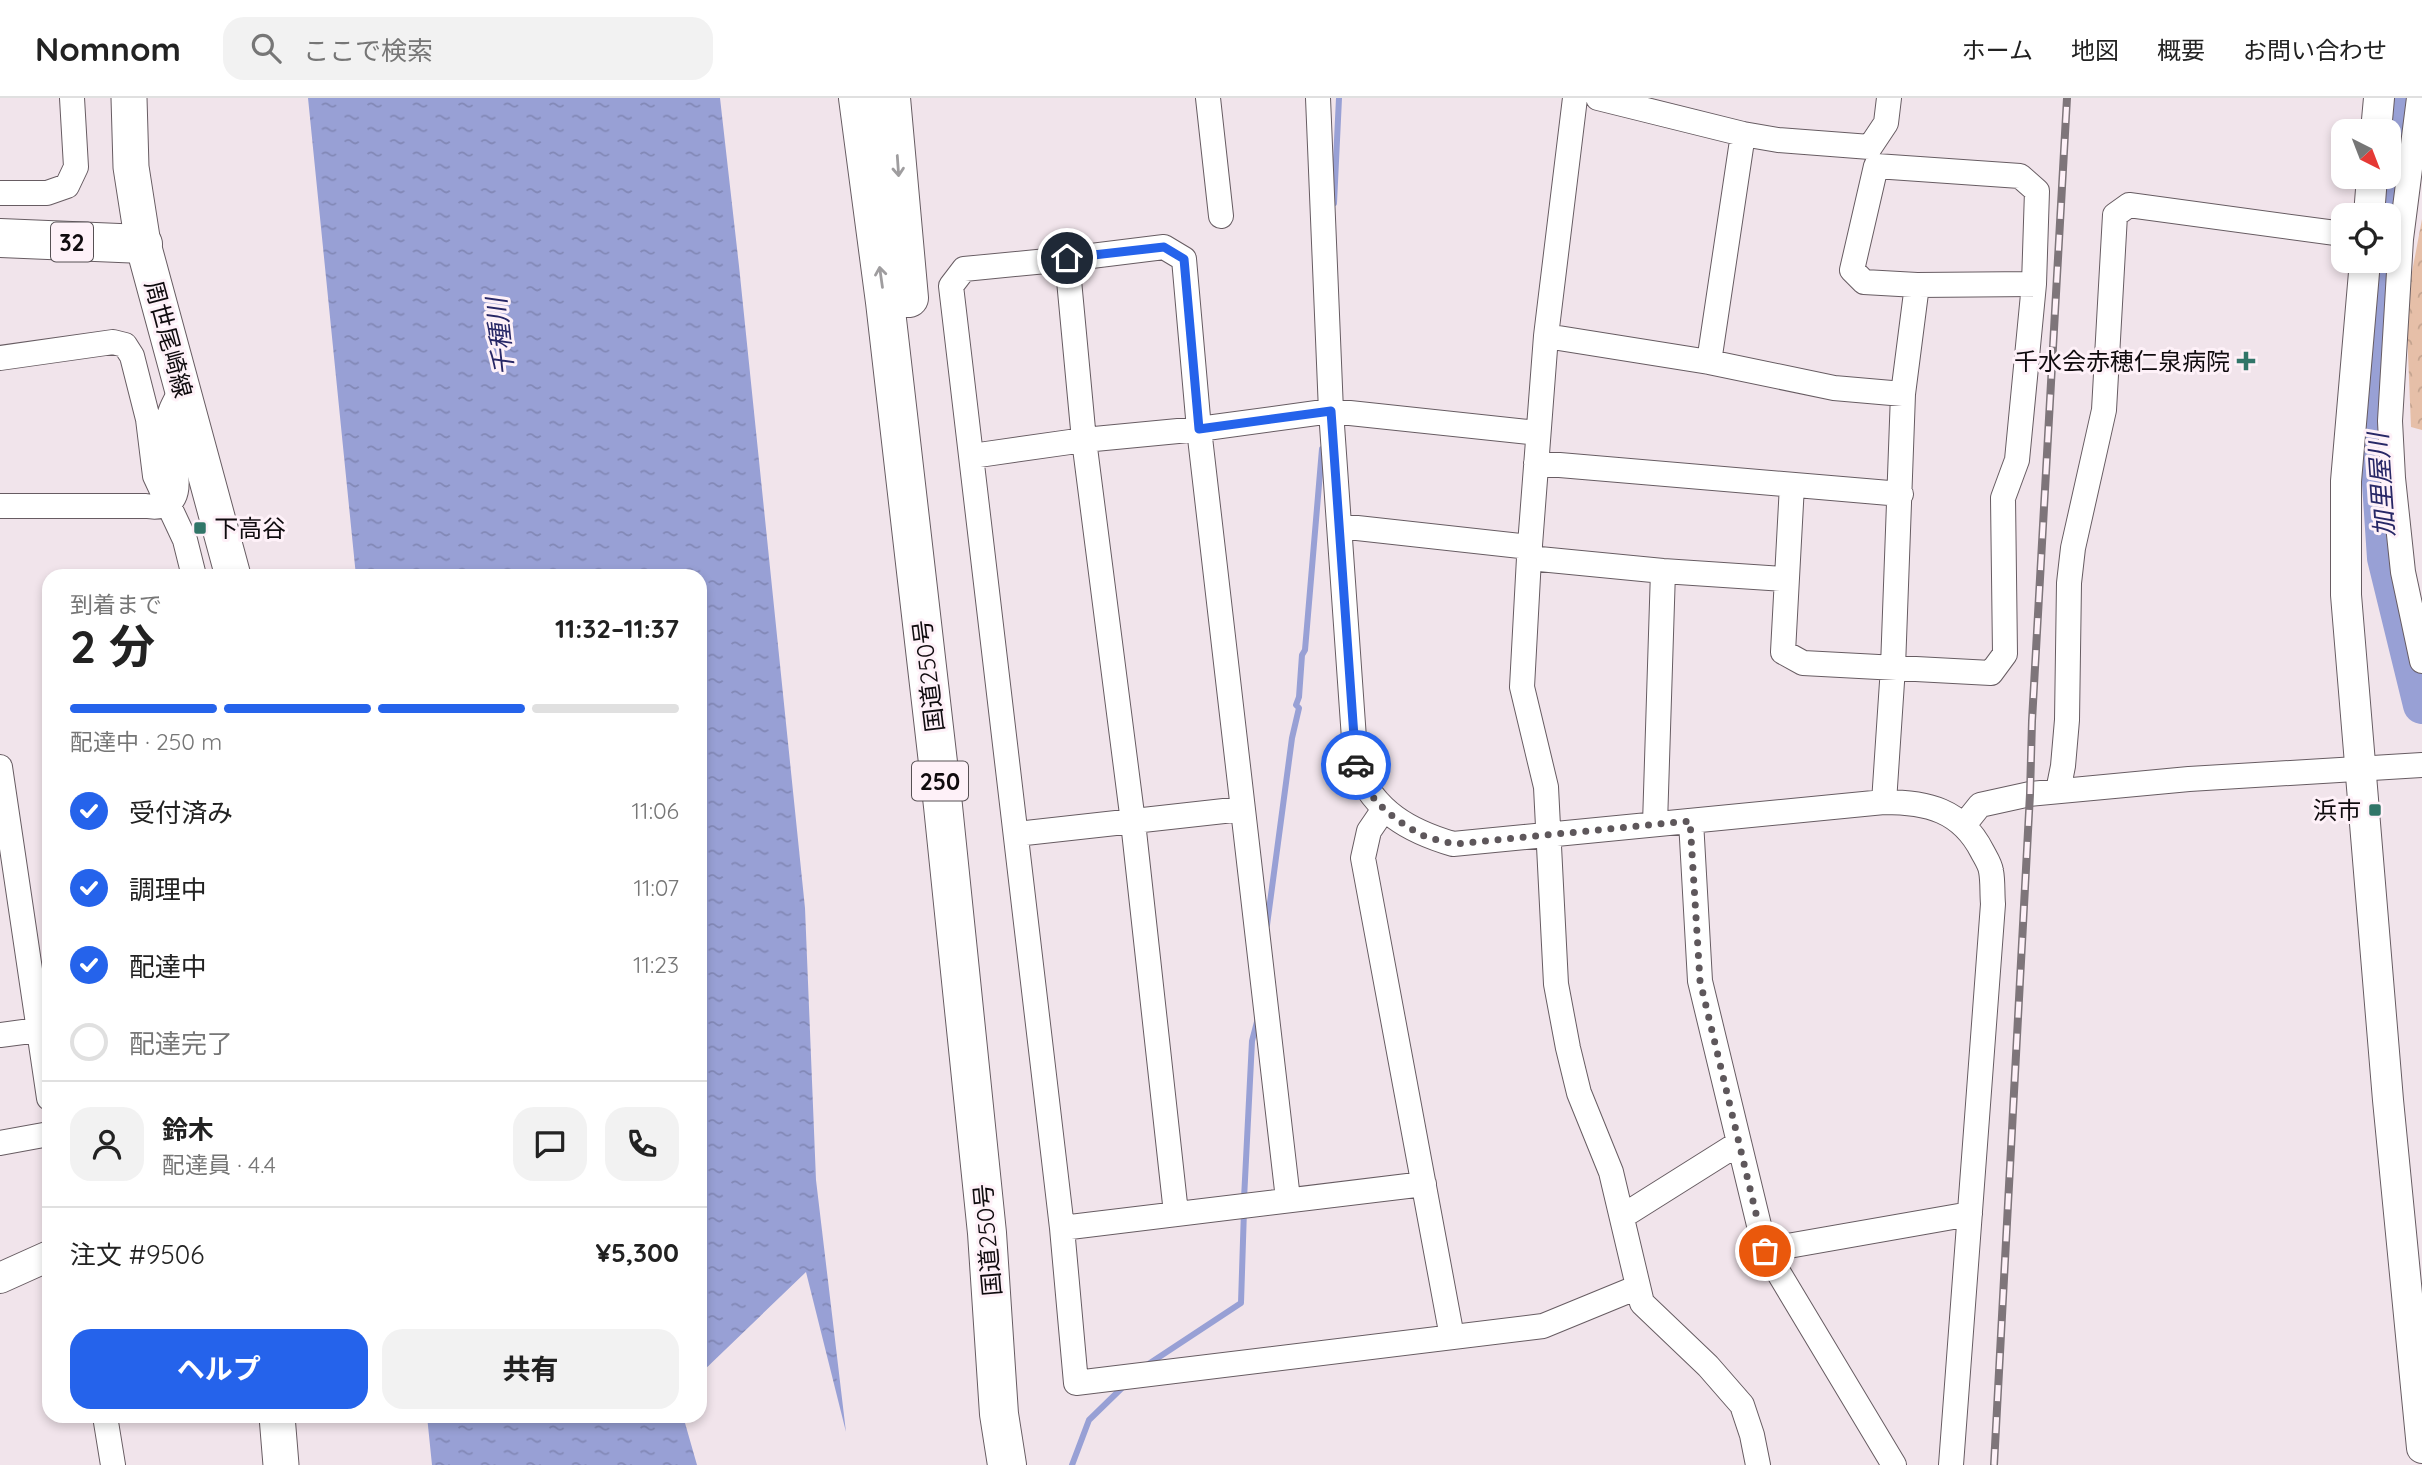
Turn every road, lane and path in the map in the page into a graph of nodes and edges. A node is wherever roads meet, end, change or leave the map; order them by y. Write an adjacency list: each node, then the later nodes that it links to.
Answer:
1 (72, 98): 15 (street)
2 (129, 98): 20 (main road, 周世尾崎線)
3 (858, 98): 86 (main road, 国道250号 / 250, one-way to 3)
4 (891, 98): 87 (main road, 国道250号 / 250, one-way to 87)
5 (1208, 98): 17 (street)
6 (1318, 98): 31 (street)
7 (1575, 98): 26 (street)
8 (1598, 98): 13 (street)
9 (1889, 98): 14 (street)
10 (2379, 98): 12 (street)
11 (2419, 98): 16 (street)
12 (2377, 119)
13 (1743, 134): 14 (street); 28 (street)
14 (1873, 157): 24 (street); 25 (street)
15 (0, 194)
16 (2401, 204)
17 (1221, 216)
18 (2331, 232): 52 (street)
19 (0, 238): 20 (main road, 32)
20 (143, 244): 29 (main road, 周世尾崎線)
21 (1067, 258): 32 (street); 34 (street); 35 (street)
22 (2364, 273): 51 (street)
23 (2394, 273): 47 (street)
24 (2034, 284): 25 (street); 48 (street)
25 (1917, 285): 30 (street)
26 (1546, 336): 28 (street); 33 (street)
27 (0, 358): 39 (street)
28 (1709, 362): 30 (street)
29 (183, 388): 39 (street); 44 (main road, 周世尾崎線)
30 (1903, 394): 38 (street)
31 (1331, 411): 32 (street); 33 (street); 41 (street)
32 (1199, 429): 34 (street); 55 (street)
33 (1538, 433): 36 (street)
34 (1084, 440): 35 (street); 57 (street)
35 (972, 456): 61 (street)
36 (1536, 463): 37 (street); 42 (street)
37 (1791, 485): 38 (street); 46 (street)
38 (1901, 494): 48 (street)
39 (169, 504): 40 (street); 43 (street)
40 (0, 506)
41 (1339, 526): 42 (street); 54 (street)
42 (1529, 552): 45 (street); 62 (street)
43 (192, 569)
44 (231, 569)
45 (1663, 571): 46 (street); 58 (street)
46 (1785, 579): 48 (street)
47 (2422, 661)
48 (1893, 667): 53 (street)
49 (2422, 765): 51 (street)
50 (0, 767): 60 (street)
51 (2361, 768): 52 (street); 83 (street)
52 (2058, 791): 59 (street)
53 (1884, 802): 56 (street); 59 (street)
54 (1384, 809): 62 (street); 70 (street)
55 (1242, 810): 57 (street); 71 (street)
56 (1690, 821): 58 (street); 69 (street)
57 (1133, 822): 61 (street); 72 (street)
58 (1655, 824): 62 (street)
59 (1964, 825): 73 (street)
60 (4, 830): 63 (street)
61 (1016, 834): 75 (street)
62 (1547, 835): 74 (street)
63 (11, 931): 64 (street)
64 (38, 1030): 65 (street); 66 (street)
65 (0, 1035)
66 (42, 1055)
67 (42, 1135): 68 (street)
68 (0, 1143)
69 (1739, 1143): 74 (street); 76 (street)
70 (1424, 1184): 71 (street); 80 (street)
71 (1288, 1199): 72 (street)
72 (1176, 1213): 75 (street)
73 (1970, 1214): 76 (street); 90 (street)
74 (1623, 1216): 79 (street)
75 (1062, 1228): 80 (street)
76 (1765, 1251): 89 (street)
77 (42, 1259): 78 (street)
78 (0, 1278)
79 (1638, 1287): 80 (street); 88 (street)
80 (1452, 1337)
81 (106, 1423): 84 (street)
82 (278, 1423): 85 (main road)
83 (2422, 1448)
84 (113, 1465)
85 (281, 1465)
86 (1007, 1465)
87 (1031, 1465)
88 (1758, 1465)
89 (1894, 1465)
90 (1951, 1465)

